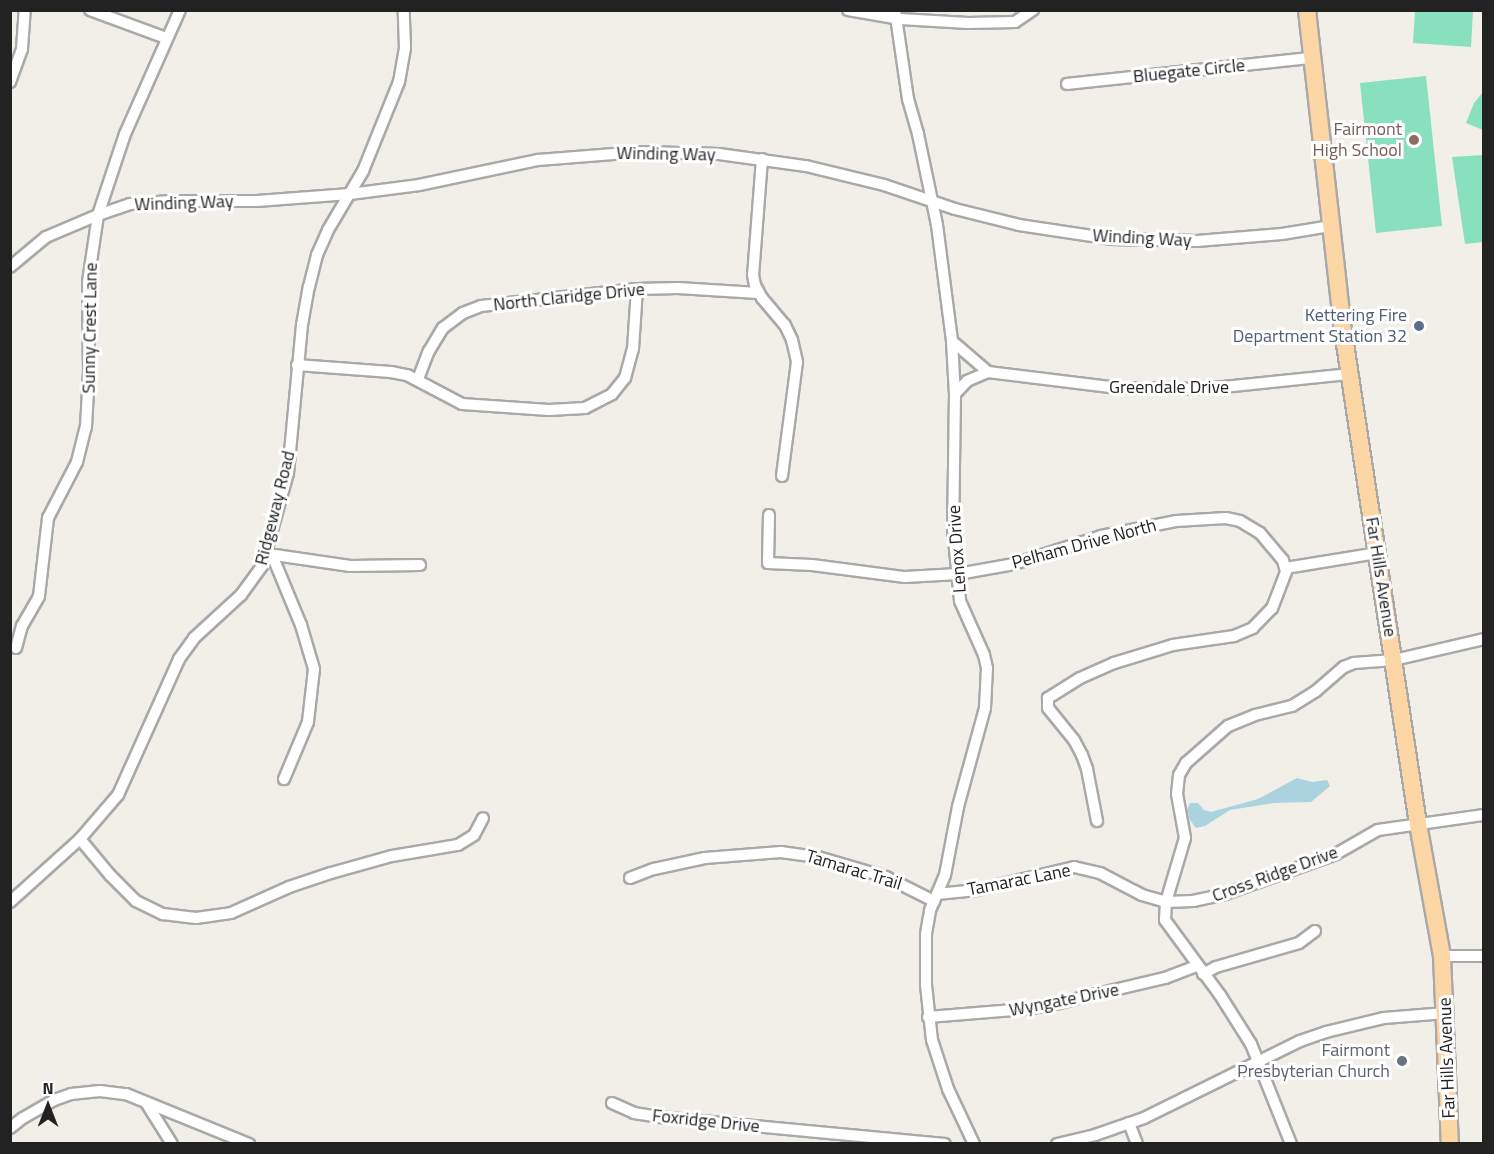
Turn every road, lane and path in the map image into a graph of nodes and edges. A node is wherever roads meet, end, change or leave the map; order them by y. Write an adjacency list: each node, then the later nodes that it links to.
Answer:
1 (25, 10): 11 (street)
2 (90, 10): 9 (street)
3 (180, 10): 9 (street, Sunny Crest Lane)
4 (404, 10): 14 (street, Ridgeway Road)
5 (848, 10): 8 (street)
6 (1033, 10): 8 (street)
7 (1307, 10): 10 (main road, Far Hills Avenue)
8 (895, 14): 15 (street, Lenox Drive)
9 (166, 38): 16 (street, Sunny Crest Lane)
10 (1312, 58): 12 (street, Bluegate Circle); 17 (main road, Far Hills Avenue)
11 (10, 82)
12 (1067, 84)
13 (762, 159): 14 (street, Winding Way); 15 (street, Winding Way); 20 (street)
14 (350, 194): 16 (street, Winding Way); 22 (street, Ridgeway Road)
15 (932, 201): 17 (street, Winding Way); 21 (street, Lenox Drive)
16 (98, 214): 18 (street, Winding Way); 35 (street, Sunny Crest Lane)
17 (1331, 226): 24 (main road, Far Hills Avenue)
18 (10, 267)
19 (636, 289): 20 (street, North Claridge Drive); 25 (street, North Claridge Drive); 25 (street)
20 (758, 293): 27 (street)
21 (952, 341): 23 (street); 26 (street, Lenox Drive)
22 (297, 365): 25 (street); 30 (street, Ridgeway Road)
23 (988, 372): 24 (street, Greendale Drive); 26 (street)
24 (1350, 374): 29 (main road, Far Hills Avenue)
25 (418, 380)
26 (955, 394): 33 (street, Lenox Drive)
27 (782, 476)
28 (769, 515): 33 (street, Pelham Drive North)
29 (1378, 553): 32 (street); 36 (main road, Far Hills Avenue)
30 (269, 554): 31 (street); 37 (street); 42 (street, Ridgeway Road)
31 (420, 565)
32 (1286, 568): 33 (street, Pelham Drive North); 40 (street)
33 (958, 574): 44 (street, Lenox Drive)
34 (1484, 639): 36 (street)
35 (16, 648)
36 (1394, 660): 41 (main road, Far Hills Avenue); 46 (street)
37 (284, 779)
38 (1484, 815): 41 (street, Cross Ridge Drive)
39 (483, 818): 42 (street)
40 (1096, 820)
41 (1418, 824): 46 (street, Cross Ridge Drive); 48 (main road, Far Hills Avenue)
42 (80, 839): 45 (street, Ridgeway Road)
43 (630, 878): 44 (street, Tamarac Trail)
44 (935, 898): 46 (street, Tamarac Lane); 52 (street, Lenox Drive)
45 (10, 902)
46 (1166, 902): 50 (street)
47 (1315, 931): 50 (street, Wyngate Drive)
48 (1442, 956): 49 (street); 51 (main road, Far Hills Avenue)
49 (1484, 956)
50 (1200, 970): 52 (street, Wyngate Drive); 53 (street)
51 (1446, 1012): 53 (street); 65 (main road, Far Hills Avenue)
52 (928, 1017): 61 (street, Lenox Drive)
53 (1259, 1061): 56 (street); 64 (street)
54 (612, 1103): 60 (street, Foxridge Drive)
55 (147, 1104): 57 (street); 58 (street); 59 (street)
56 (1129, 1123): 62 (street); 63 (street)
57 (10, 1128)
58 (172, 1143)
59 (249, 1143)
60 (945, 1143)
61 (974, 1143)
62 (1057, 1143)
63 (1137, 1143)
64 (1291, 1143)
65 (1450, 1143)

